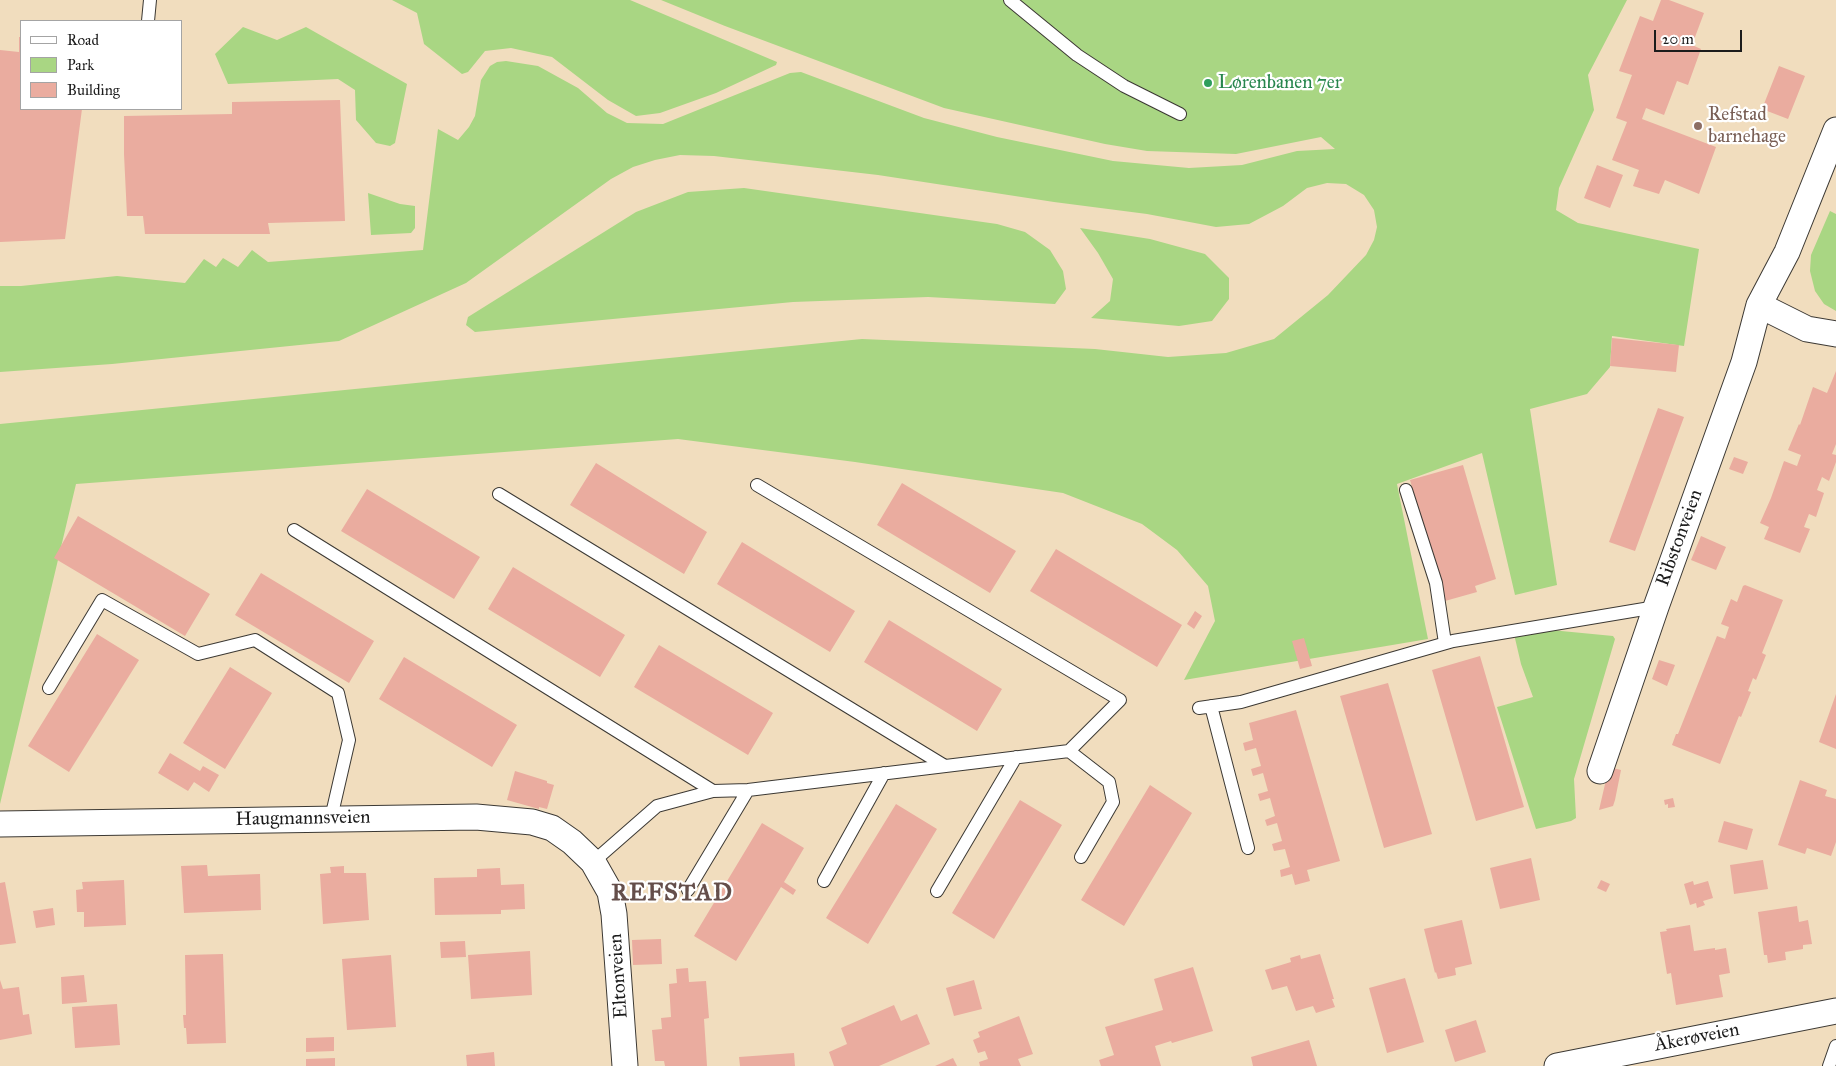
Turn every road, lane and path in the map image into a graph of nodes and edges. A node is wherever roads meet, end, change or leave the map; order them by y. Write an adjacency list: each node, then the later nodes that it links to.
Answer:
1 (150, 0): 3 (lane)
2 (1010, 0): 4 (lane)
3 (148, 20)
4 (1180, 114)
5 (1836, 130): 6 (street, Ribstonveien)
6 (1759, 305): 7 (street); 12 (street, Ribstonveien)
7 (1836, 334)
8 (757, 484): 15 (lane)
9 (1406, 490): 13 (lane)
10 (499, 494): 17 (lane)
11 (294, 530): 21 (lane)
12 (1656, 607): 13 (lane); 18 (street, Ribstonveien)
13 (1444, 643): 24 (lane)
14 (49, 688): 22 (lane)
15 (1069, 751): 16 (lane); 25 (lane)
16 (1016, 757): 17 (lane); 29 (lane)
17 (945, 766): 19 (lane)
18 (1600, 771)
19 (884, 773): 20 (lane); 27 (lane)
20 (748, 790): 21 (lane); 28 (lane)
21 (712, 791): 26 (lane)
22 (331, 818): 23 (street, Haugmannsveien); 26 (street, Haugmannsveien)
23 (0, 824)
24 (1248, 848)
25 (1082, 857)
26 (593, 862): 32 (street, Eltonveien)
27 (824, 881)
28 (688, 890)
29 (937, 891)
30 (1836, 1011): 33 (street, Åkerøveien)
31 (1836, 1046): 34 (lane)
32 (625, 1066)
33 (1557, 1066)
34 (1829, 1066)

